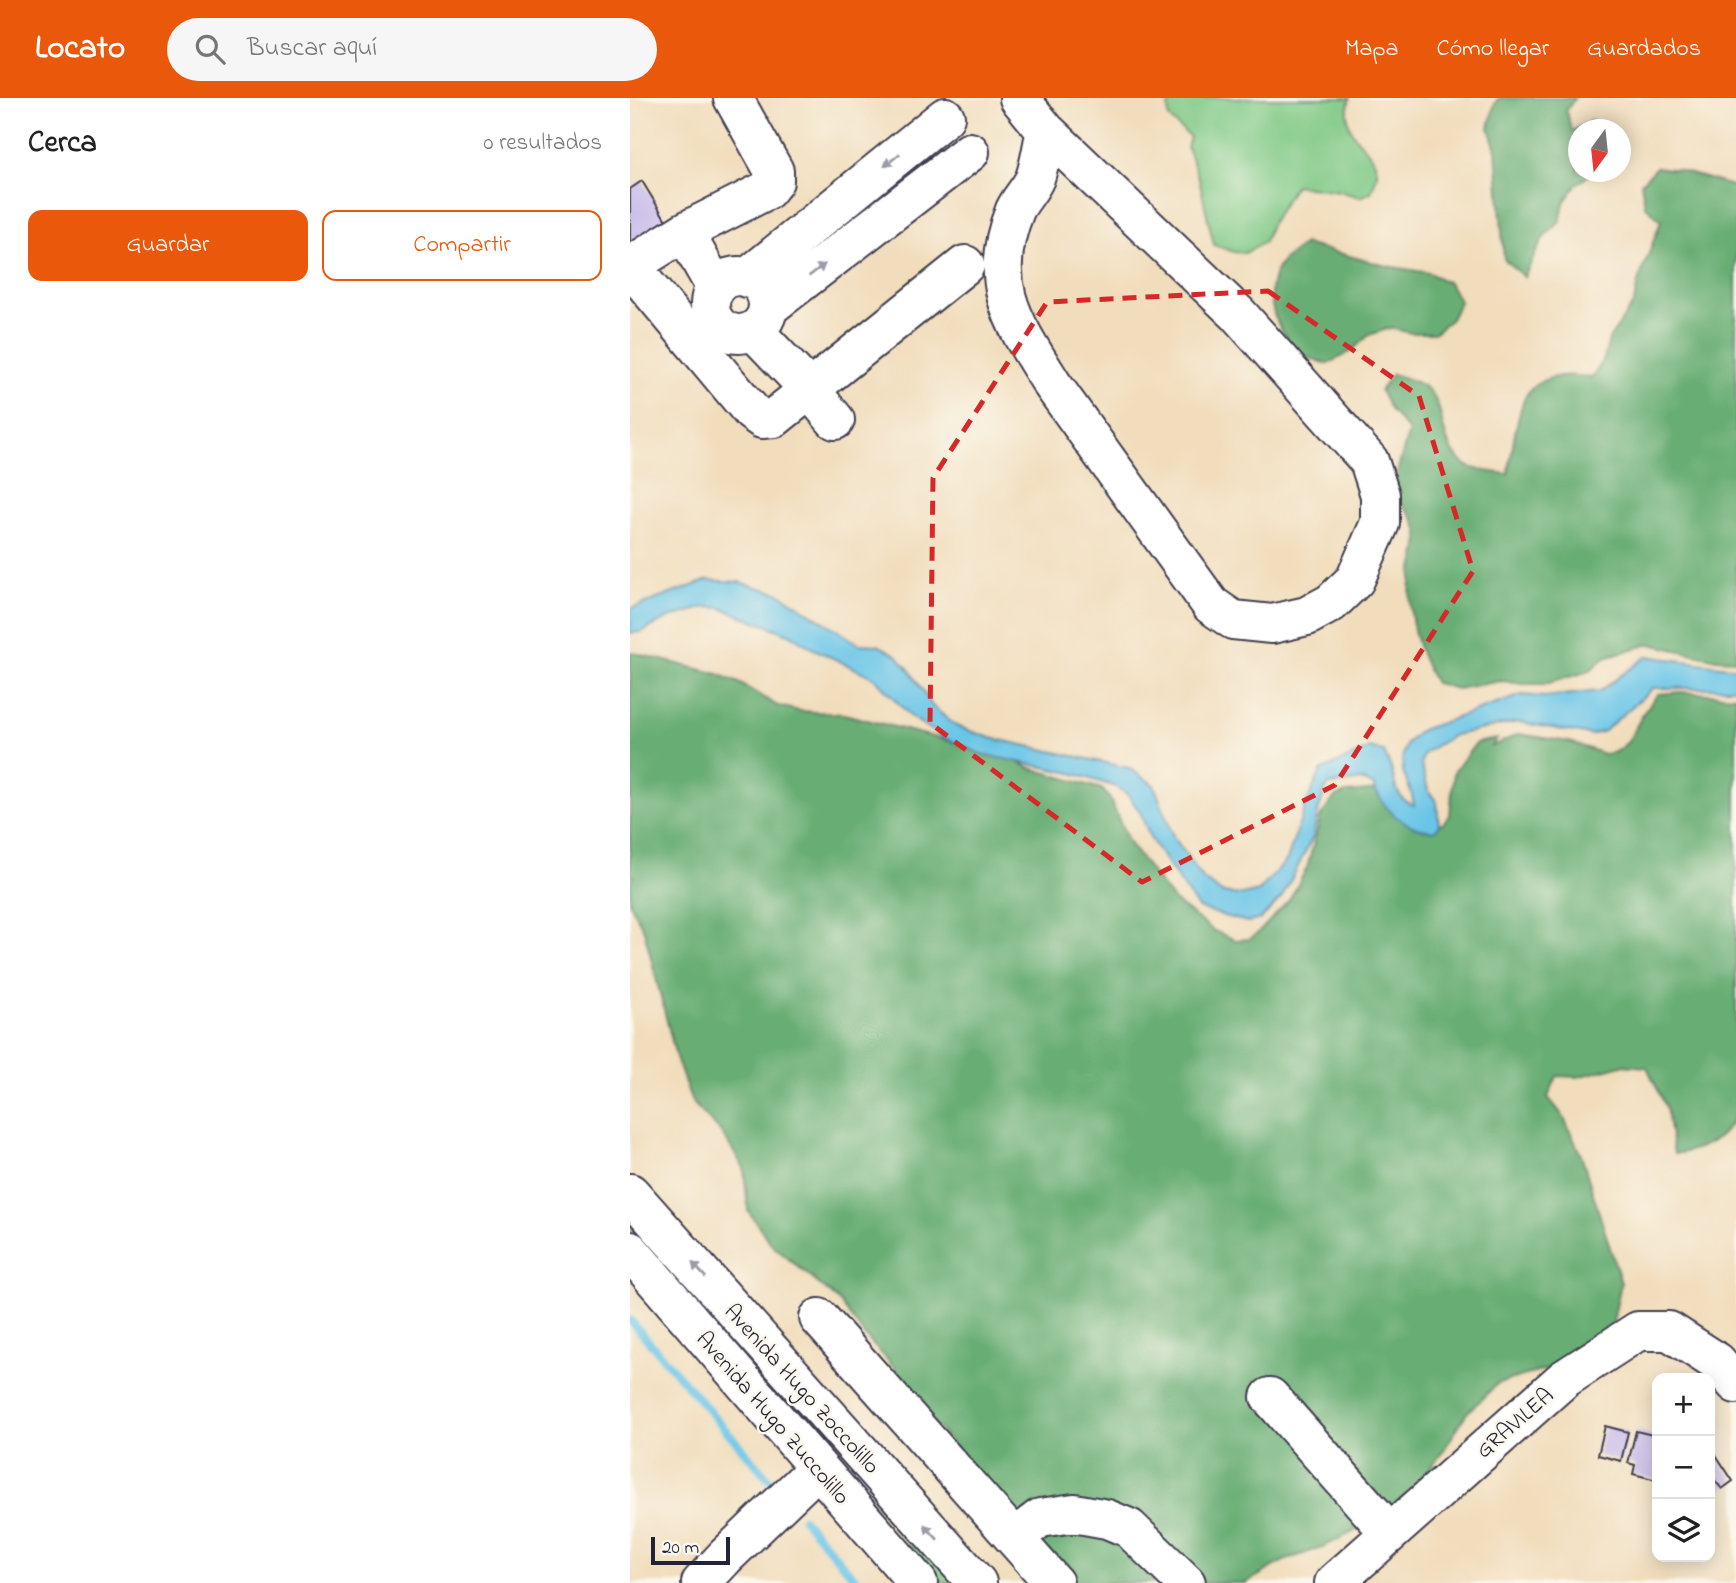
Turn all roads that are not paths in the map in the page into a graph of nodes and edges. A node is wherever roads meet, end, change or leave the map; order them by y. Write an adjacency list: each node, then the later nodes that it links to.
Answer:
1 (733, 98): 5 (street)
2 (1019, 98): 4 (street)
3 (938, 107): 8 (street, one-way to 8); 8 (street, one-way to 3)
4 (1046, 131): 4 (street)
5 (684, 232): 7 (street); 8 (street)
6 (965, 265): 9 (street)
7 (630, 266): 9 (street)
8 (746, 301): 9 (street)
9 (810, 390): 10 (street)
10 (835, 420)
11 (630, 1193): 21 (street, Avenida Hugo Zoccolillo, one-way to 11)
12 (630, 1251): 16 (street, Avenida Hugo Zuccolillo)
13 (819, 1318): 18 (street)
14 (1726, 1373): 17 (street, GRAVILEA)
15 (1270, 1397): 17 (street)
16 (818, 1468): 19 (street); 20 (street, Avenida Hugo Zuccolillo)
17 (1390, 1534): 24 (street, GRAVILEA)
18 (1014, 1538): 22 (street); 23 (street)
19 (701, 1583)
20 (918, 1583)
21 (977, 1583)
22 (1054, 1583)
23 (1186, 1583)
24 (1334, 1583)

